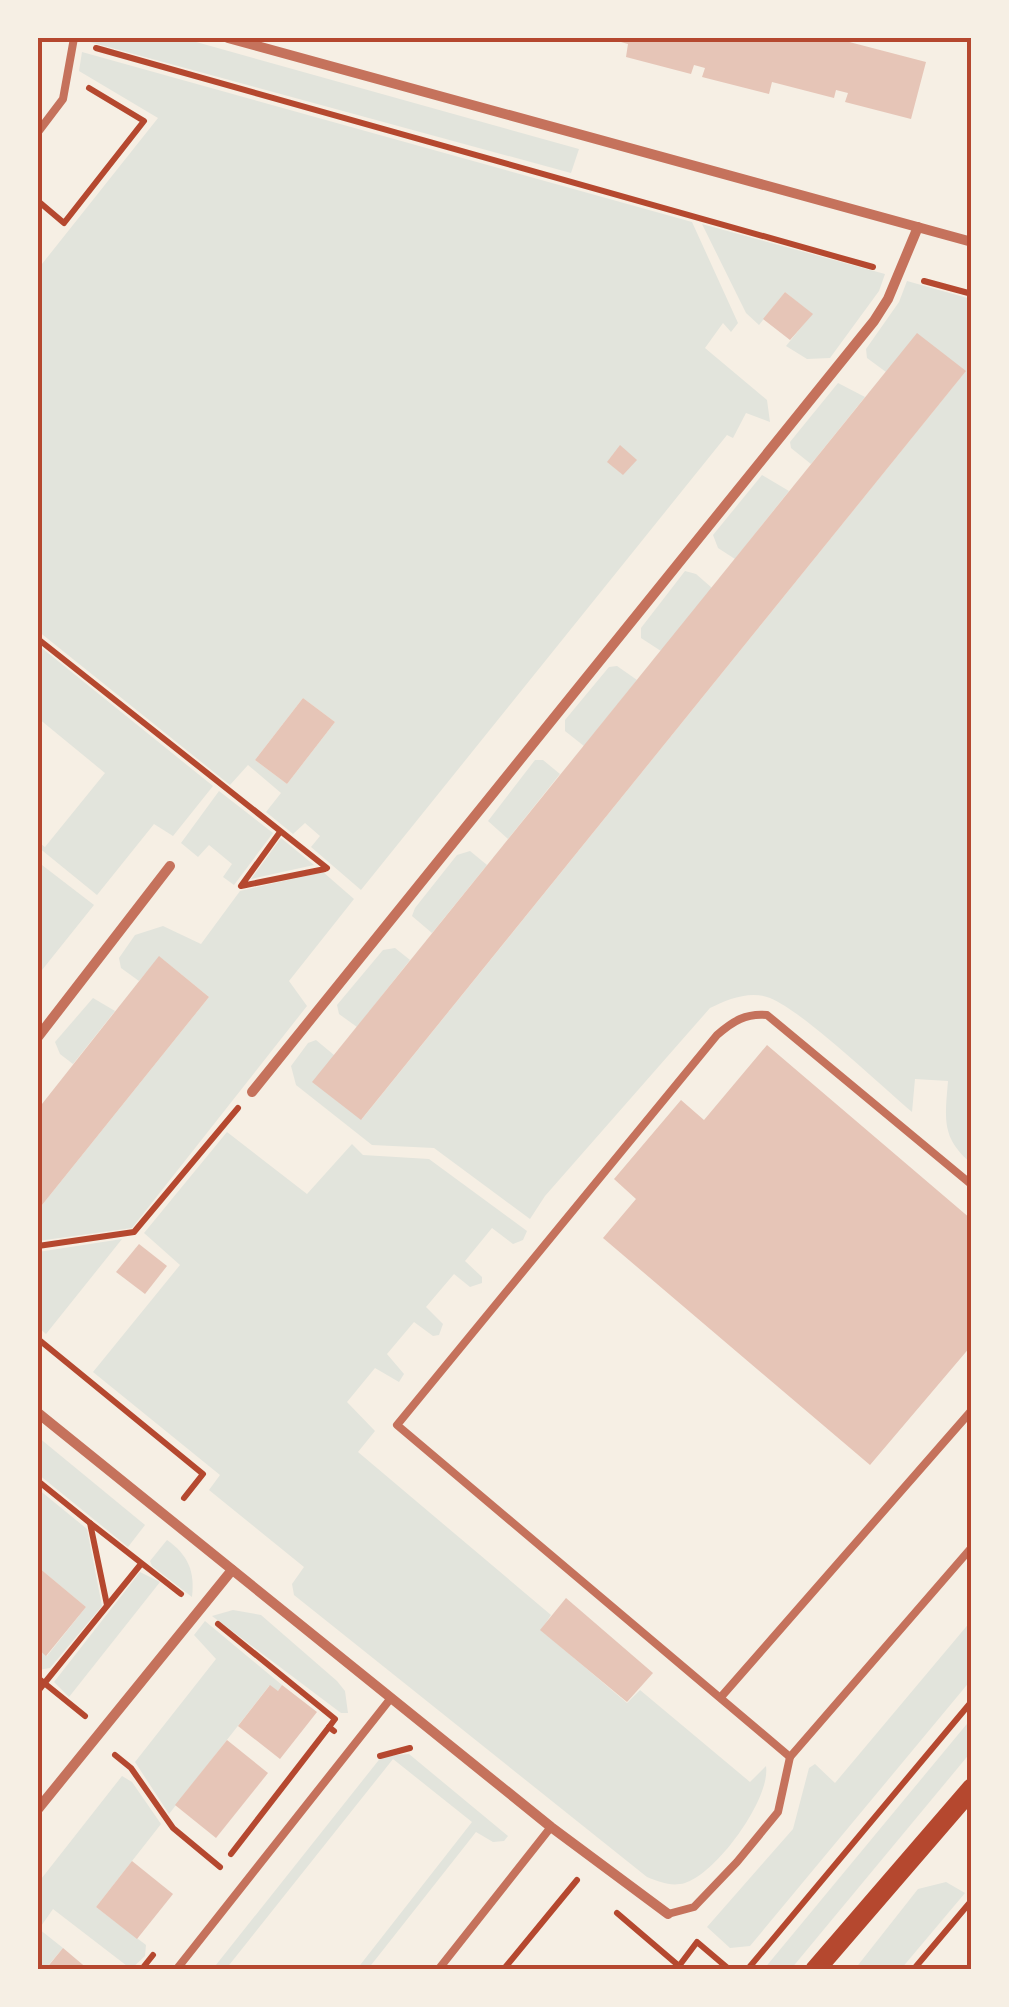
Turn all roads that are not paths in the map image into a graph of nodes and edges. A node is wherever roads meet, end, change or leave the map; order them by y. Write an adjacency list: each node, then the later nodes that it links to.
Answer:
1 (228, 38): 4 (street)
2 (74, 40): 3 (lane)
3 (38, 132)
4 (918, 228): 5 (street); 8 (street)
5 (972, 242)
6 (170, 866): 7 (street)
7 (38, 1037)
8 (252, 1092)
9 (972, 1185): 14 (lane)
10 (972, 1410): 14 (lane)
11 (38, 1413): 13 (street)
12 (972, 1548): 16 (lane)
13 (232, 1570): 15 (street); 18 (street)
14 (721, 1697): 16 (lane)
15 (391, 1698): 19 (street); 21 (lane)
16 (790, 1756): 20 (lane)
17 (972, 1788): 23 (main road)
18 (38, 1809)
19 (550, 1826): 20 (street); 22 (lane)
20 (668, 1914)
21 (176, 1970)
22 (438, 1970)
23 (814, 1970)

